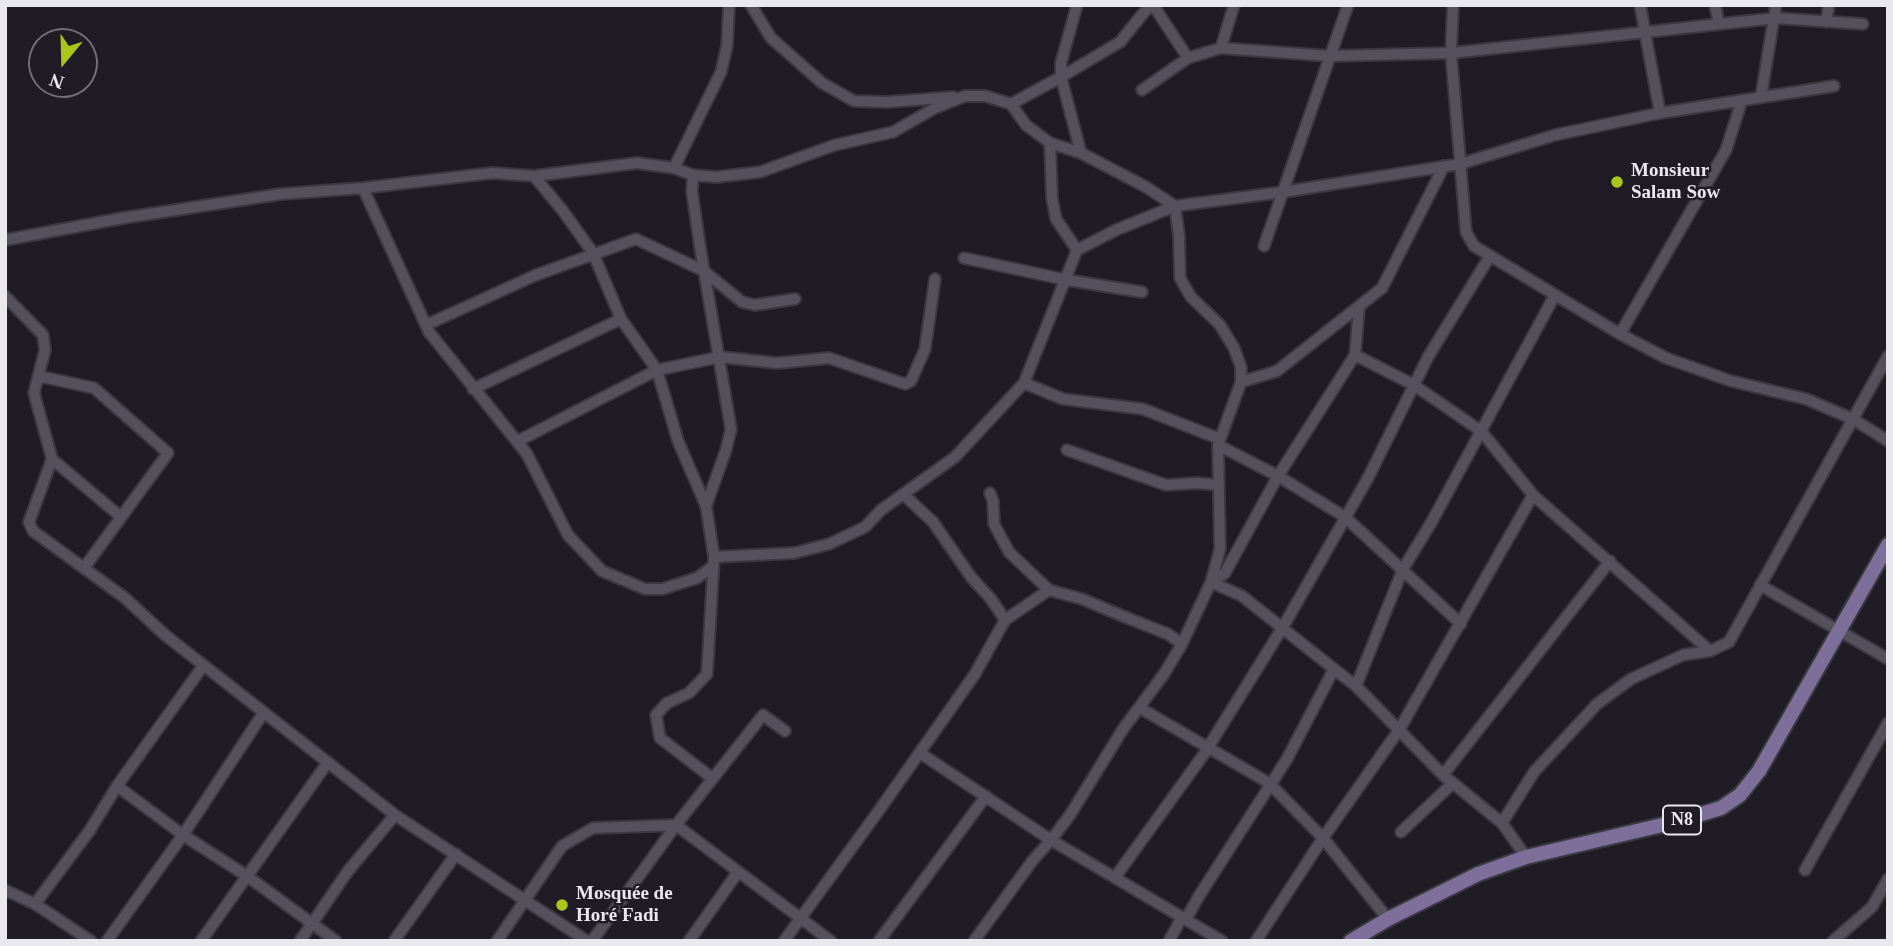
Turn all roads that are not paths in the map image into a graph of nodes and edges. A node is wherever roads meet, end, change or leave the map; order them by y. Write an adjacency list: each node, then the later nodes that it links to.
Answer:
1 (729, 5): 33 (street)
2 (751, 5): 24 (street)
3 (1077, 5): 21 (street)
4 (1151, 5): 20 (street); 21 (street)
5 (1234, 5): 17 (street)
6 (1348, 5): 19 (street)
7 (1453, 5): 18 (street)
8 (1640, 5): 16 (street)
9 (1715, 5): 14 (street)
10 (1776, 5): 12 (street)
11 (1829, 5): 13 (street)
12 (1776, 18): 13 (street); 14 (street); 25 (street)
13 (1826, 22): 15 (street)
14 (1719, 24): 16 (street)
15 (1863, 24)
16 (1645, 32): 18 (street); 28 (street)
17 (1221, 48): 19 (street); 20 (street)
18 (1451, 53): 19 (street); 31 (street)
19 (1330, 56): 37 (street)
20 (1188, 58): 23 (street)
21 (1061, 77): 27 (street); 30 (street)
22 (1834, 86): 25 (street)
23 (1142, 90)
24 (965, 96): 27 (street); 34 (street)
25 (1761, 97): 26 (street)
26 (1742, 100): 28 (street); 55 (street)
27 (1011, 104): 29 (street)
28 (1660, 113): 31 (street)
29 (1050, 143): 30 (street); 41 (street)
30 (1081, 153): 38 (street)
31 (1460, 164): 32 (street); 43 (street)
32 (1444, 166): 37 (street); 52 (street)
33 (674, 168): 34 (street); 35 (street)
34 (693, 175): 45 (street)
35 (534, 176): 36 (street); 42 (street)
36 (363, 188): 39 (street); 54 (street)
37 (1283, 192): 38 (street); 40 (street)
38 (1175, 206): 41 (street); 61 (street)
39 (5, 240)
40 (1265, 246)
41 (1077, 250): 47 (street)
42 (593, 253): 45 (street); 53 (street); 54 (street)
43 (1490, 256): 49 (street); 63 (street)
44 (964, 258): 47 (street)
45 (704, 271): 51 (street); 58 (street)
46 (935, 279): 58 (street)
47 (1067, 279): 48 (street); 62 (street)
48 (1143, 292)
49 (1555, 295): 55 (street); 66 (street)
50 (5, 296): 60 (street)
51 (796, 299)
52 (1359, 309): 56 (street); 61 (street)
53 (621, 319): 59 (street); 64 (street)
54 (426, 325): 64 (street)
55 (1620, 334): 65 (street)
56 (1355, 355): 63 (street); 72 (street)
57 (1888, 356): 65 (street)
58 (720, 358): 59 (street); 77 (street)
59 (657, 370): 67 (street); 77 (street)
60 (38, 376): 71 (street); 78 (street)
61 (1241, 382): 69 (street)
62 (1024, 383): 69 (street); 75 (street)
63 (1414, 385): 66 (street); 79 (street)
64 (473, 389): 67 (street)
65 (1853, 419): 68 (street); 86 (street)
66 (1481, 431): 76 (street); 84 (street)
67 (518, 441): 82 (street)
68 (1888, 441)
69 (1219, 442): 72 (street); 73 (street)
70 (1067, 450): 73 (street)
71 (52, 459): 78 (street); 83 (street)
72 (1278, 477): 79 (street); 85 (street)
73 (1219, 485): 85 (street)
74 (990, 493): 87 (street)
75 (903, 494): 82 (street); 88 (street)
76 (1533, 495): 81 (street); 89 (street)
77 (706, 506): 82 (street)
78 (121, 517): 83 (street)
79 (1345, 517): 84 (street); 90 (street)
80 (1888, 545): 91 (main road, N8)
81 (1610, 561): 93 (street); 106 (street)
82 (713, 562): 107 (street)
83 (84, 568): 95 (street)
84 (1402, 569): 89 (street); 97 (street)
85 (1211, 582): 90 (street); 92 (street)
86 (1760, 585): 91 (street); 93 (street)
87 (1049, 590): 88 (street); 92 (street)
88 (1005, 620): 104 (street)
89 (1461, 624): 101 (street)
90 (1283, 627): 96 (street); 103 (street)
91 (1839, 631): 94 (street); 120 (main road, N8)
92 (1182, 644): 98 (street)
93 (1710, 651): 113 (street)
94 (1888, 659)
95 (203, 666): 99 (street); 110 (street)
96 (1334, 669): 97 (street); 108 (street)
97 (1356, 686): 101 (street)
98 (1140, 708): 103 (street); 118 (street)
99 (264, 712): 105 (street); 116 (street)
100 (1888, 723): 121 (street)
101 (1399, 730): 106 (street); 117 (street)
102 (785, 731): 107 (street)
103 (1209, 747): 108 (street); 124 (street)
104 (920, 752): 111 (street); 129 (street)
105 (328, 762): 112 (street); 123 (street)
106 (1443, 775): 109 (street)
107 (712, 778): 114 (street)
108 (1269, 783): 117 (street); 130 (street)
109 (1453, 783): 113 (street); 115 (street)
110 (117, 786): 116 (street); 128 (street)
111 (986, 796): 118 (street); 144 (street)
112 (395, 815): 119 (street); 132 (street)
113 (1502, 823): 120 (street)
114 (676, 825): 122 (street); 127 (street); 140 (street)
115 (1401, 832)
116 (183, 835): 123 (street); 134 (street)
117 (1323, 838): 131 (street); 148 (street)
118 (1051, 840): 124 (street); 145 (street)
119 (456, 854): 127 (street); 138 (street)
120 (1526, 857): 131 (main road, N8)
121 (1805, 870)
122 (738, 872): 129 (street); 141 (street)
123 (247, 876): 132 (street); 135 (street)
124 (1116, 876): 130 (street)
125 (1888, 878): 150 (street)
126 (5, 890): 128 (street)
127 (526, 900): 139 (street); 140 (street)
128 (35, 904): 133 (street)
129 (800, 918): 142 (street); 143 (street)
130 (1184, 918): 146 (street); 147 (street)
131 (1388, 919): 149 (main road, N8)
132 (312, 924): 136 (street); 137 (street)
133 (91, 941)
134 (107, 941)
135 (201, 941)
136 (300, 941)
137 (336, 941)
138 (394, 941)
139 (497, 941)
140 (589, 941)
141 (689, 941)
142 (783, 941)
143 (831, 941)
144 (879, 941)
145 (974, 941)
146 (1169, 941)
147 (1222, 941)
148 (1256, 941)
149 (1351, 941)
150 (1833, 941)

